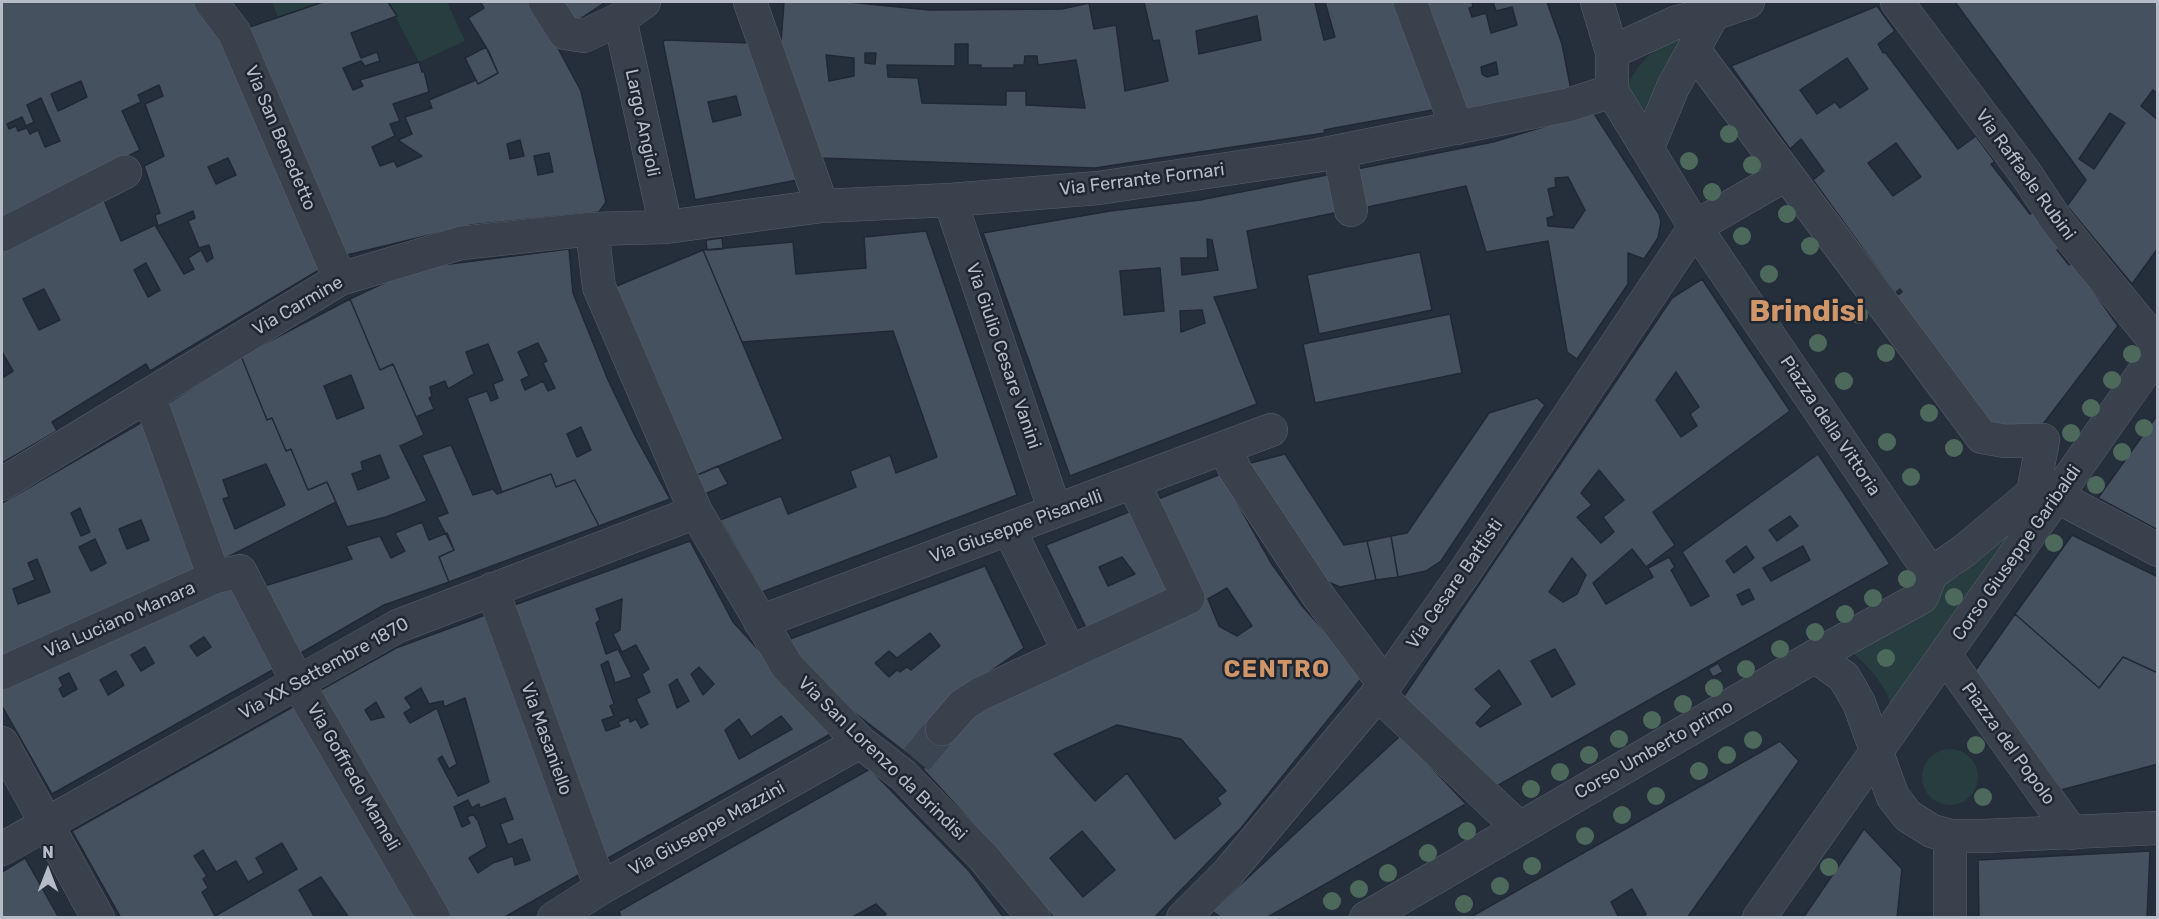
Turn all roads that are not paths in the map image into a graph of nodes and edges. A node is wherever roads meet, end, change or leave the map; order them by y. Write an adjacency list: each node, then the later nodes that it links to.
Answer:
1 (211, 2): 25 (street, Via San Benedetto)
2 (545, 2): 8 (street, Largo Angioli)
3 (750, 2): 19 (street)
4 (1410, 2): 13 (street)
5 (1597, 2): 11 (street)
6 (1748, 2): 9 (street)
7 (1897, 2): 26 (street, Via Raffaele Rubini)
8 (632, 10): 21 (street, Largo Angioli)
9 (1713, 14): 10 (street); 11 (street)
10 (1694, 50): 14 (street); 17 (street)
11 (1612, 52): 12 (street)
12 (1612, 92): 13 (street, Via Ferrante Fornari); 14 (street, Piazza della Vittoria)
13 (1457, 128): 15 (street, Via Ferrante Fornari)
14 (1648, 147): 22 (street, Piazza della Vittoria)
15 (1339, 151): 18 (street, Via Ferrante Fornari); 20 (street)
16 (125, 172): 24 (street)
17 (1785, 175): 22 (street); 33 (street)
18 (950, 200): 19 (street, Via Ferrante Fornari); 34 (street, Via Giulio Cesare Vanini)
19 (822, 206): 21 (street, Via Ferrante Fornari)
20 (1351, 210)
21 (666, 227): 23 (street, Via Carmine)
22 (1695, 227): 40 (street, Piazza della Vittoria); 48 (street, Via Cesare Battisti)
23 (592, 229): 25 (street, Via Carmine); 35 (street, Via San Lorenzo da Brindisi)
24 (2, 235)
25 (340, 279): 28 (street, Via Carmine)
26 (2157, 345)
27 (2157, 352): 33 (street, Corso Giuseppe Garibaldi)
28 (149, 396): 31 (street, Via Carmine); 38 (street)
29 (1270, 430): 30 (street, Via Giuseppe Pisanelli)
30 (1225, 448): 32 (street, Via Giuseppe Pisanelli); 48 (street)
31 (2, 484)
32 (1134, 484): 34 (street, Via Giuseppe Pisanelli); 43 (street)
33 (2044, 495): 37 (street); 40 (street); 45 (street, Corso Giuseppe Garibaldi)
34 (1055, 511): 36 (street, Via Giuseppe Pisanelli)
35 (696, 512): 41 (street, Via XX Settembre 1870); 42 (street, Via San Lorenzo da Brindisi)
36 (1009, 529): 42 (street, Via Giuseppe Pisanelli); 43 (street)
37 (2157, 550)
38 (209, 562)
39 (240, 572): 46 (street, Via Luciano Manara); 47 (street, Via Goffredo Mameli)
40 (1931, 574): 44 (street, Corso Umberto primo)
41 (492, 589): 47 (street, Via XX Settembre 1870); 59 (street, Via Masaniello)
42 (760, 622): 50 (street, Via San Lorenzo da Brindisi)
43 (1069, 651): 49 (street)
44 (1815, 656): 52 (street); 54 (street, Corso Umberto primo)
45 (1945, 656): 52 (street, Corso Giuseppe Garibaldi); 56 (street, Piazza del Popolo)
46 (2, 674)
47 (298, 683): 53 (street, Via XX Settembre 1870); 61 (street, Via Goffredo Mameli)
48 (1382, 689): 54 (street); 64 (street, Via Cesare Battisti)
49 (942, 729)
50 (860, 742): 59 (street, Via Giuseppe Mazzini); 63 (street, Via San Lorenzo da Brindisi)
51 (2, 743): 53 (street)
52 (1876, 754): 57 (street); 66 (street, Corso Giuseppe Garibaldi)
53 (47, 823): 58 (street, Via XX Settembre 1870); 60 (street)
54 (1519, 828): 65 (street, Corso Umberto primo)
55 (2157, 828): 56 (street)
56 (2072, 834): 57 (street)
57 (1950, 836): 67 (street)
58 (2, 849)
59 (592, 902): 62 (street, Via Giuseppe Mazzini)
60 (98, 918)
61 (434, 918)
62 (554, 918)
63 (1034, 918)
64 (1183, 918)
65 (1366, 918)
66 (1759, 918)
67 (1950, 918)

